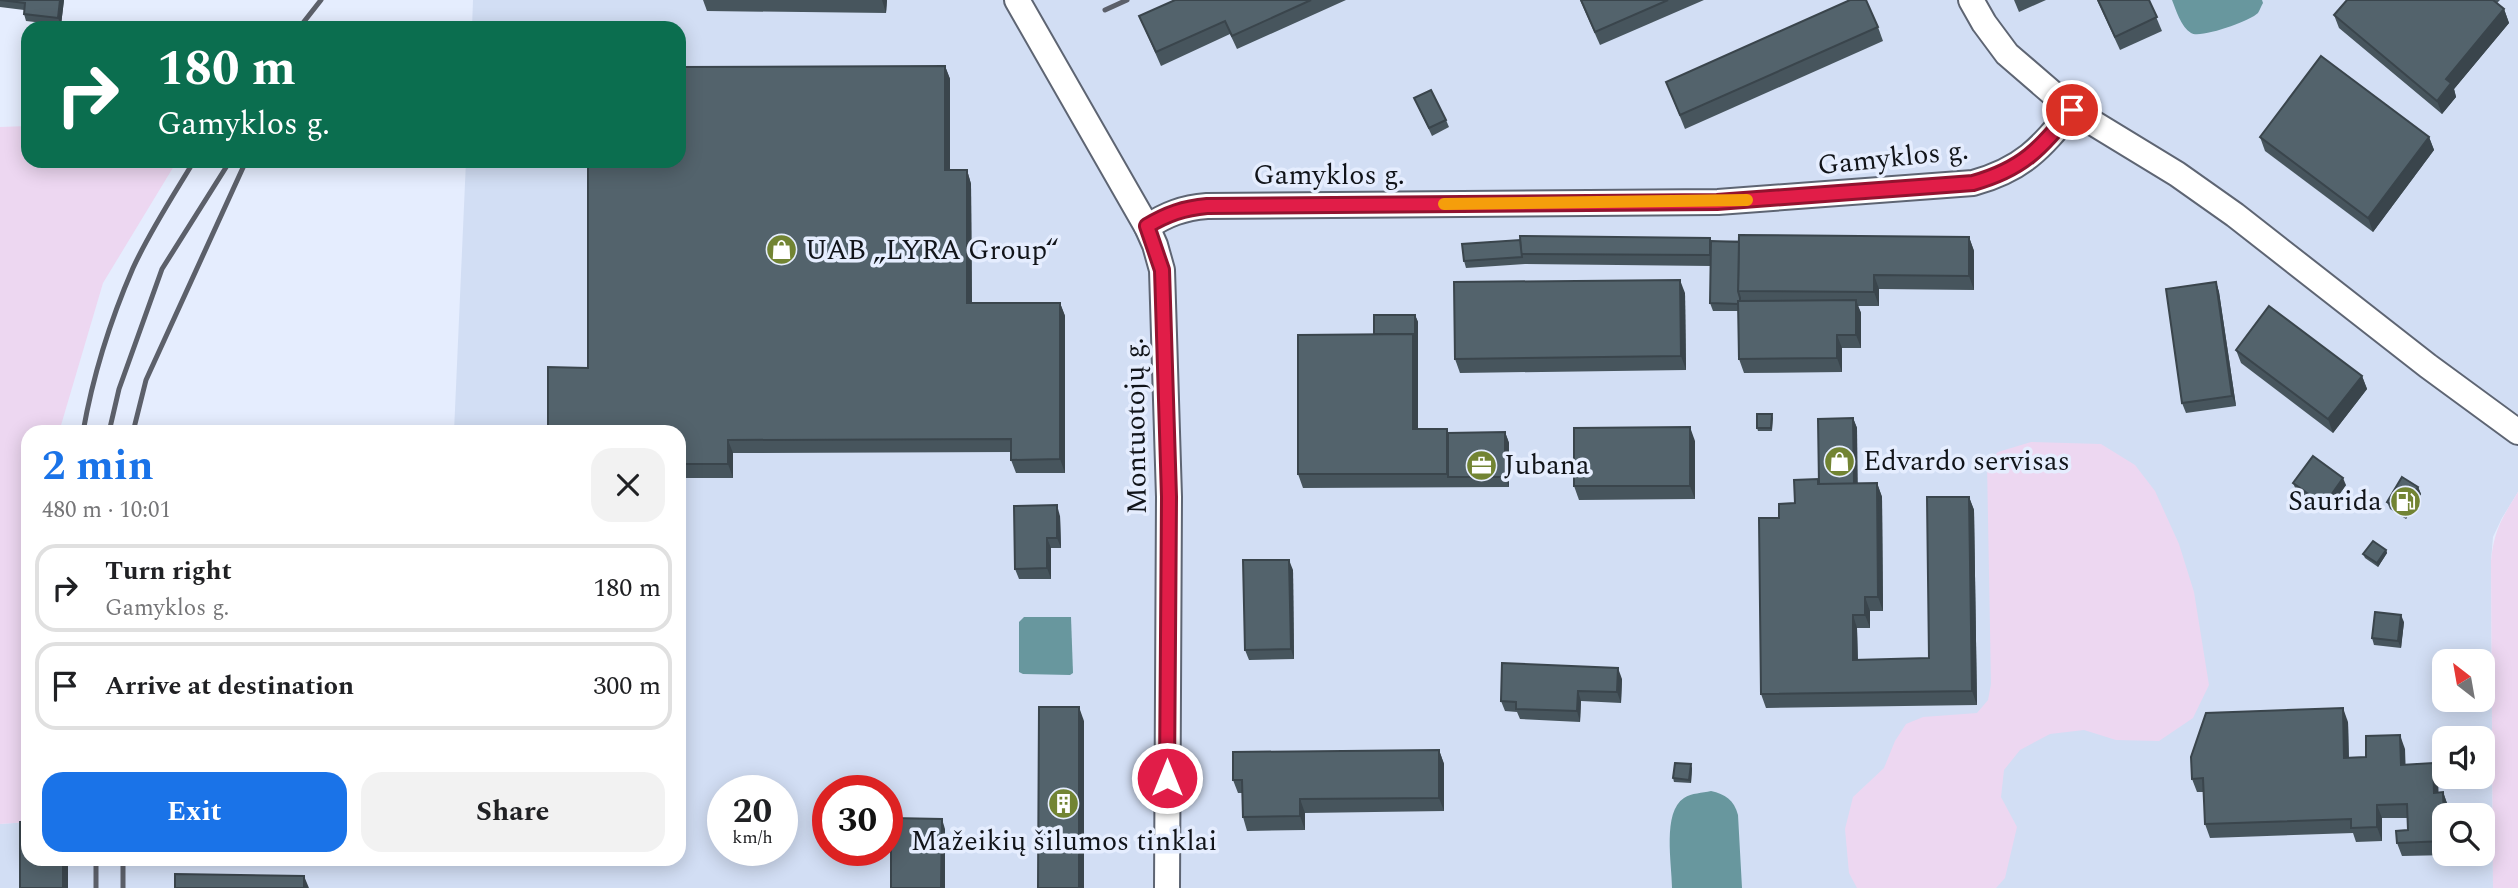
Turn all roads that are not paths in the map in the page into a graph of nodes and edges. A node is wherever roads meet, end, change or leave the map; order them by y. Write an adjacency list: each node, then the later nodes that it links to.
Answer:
1 (1017, 0): 4 (street, Montuotojų g.)
2 (1971, 0): 3 (street)
3 (2072, 110): 4 (street, Gamyklos g.); 5 (street)
4 (1147, 226): 6 (street, Montuotojų g.)
5 (2518, 432)
6 (1167, 888)

